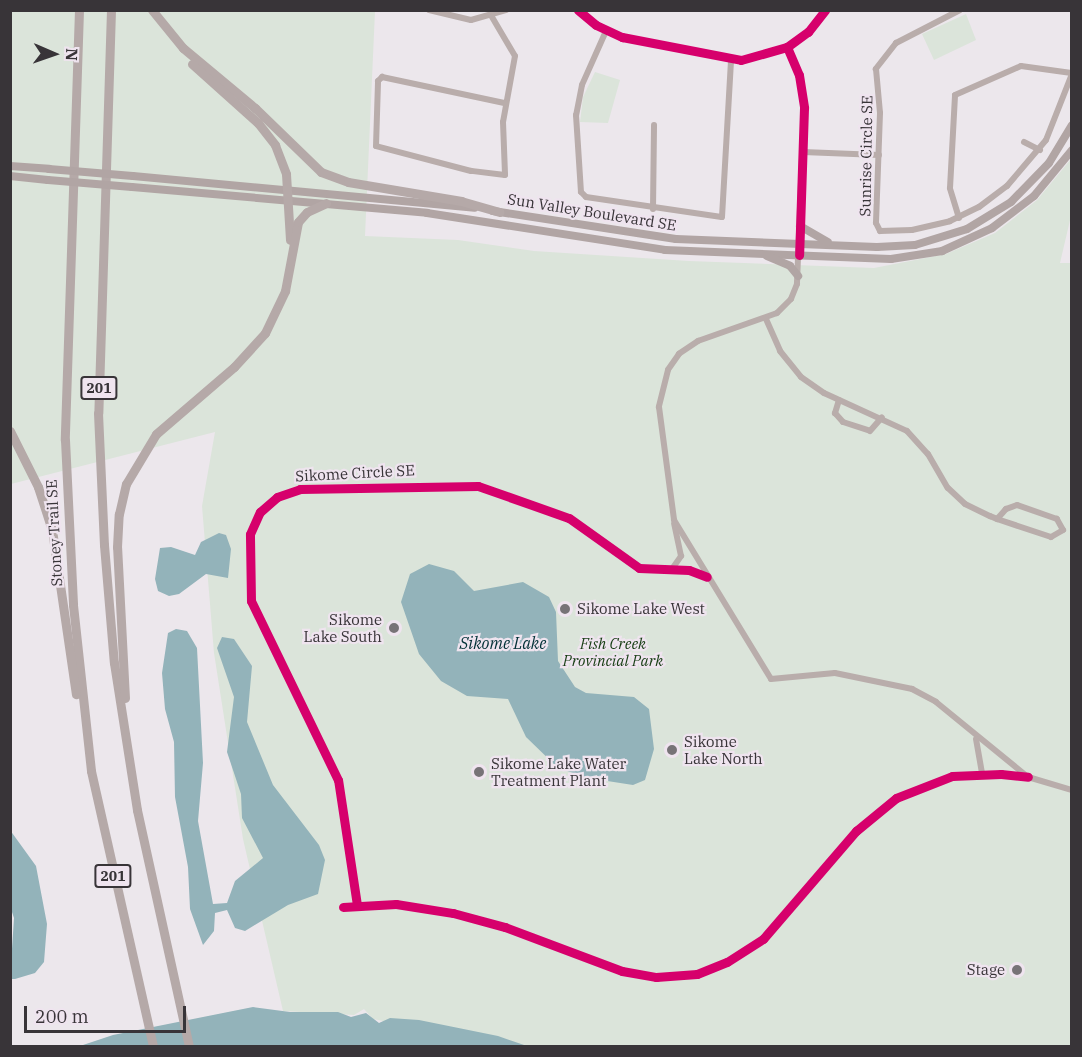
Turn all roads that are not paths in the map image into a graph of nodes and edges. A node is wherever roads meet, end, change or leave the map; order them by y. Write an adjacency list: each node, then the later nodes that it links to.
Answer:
1 (79, 10): 48 (highway, Stoney Trail SE / 201)
2 (111, 10): 47 (highway, 201)
3 (151, 10): 25 (highway); 29 (highway)
4 (429, 10): 10 (street)
5 (507, 10): 10 (street)
6 (578, 10): 11 (street)
7 (825, 10): 12 (street)
8 (960, 10): 9 (street, Sunrise Circle SE)
9 (946, 13): 22 (street, Sunrise Circle SE)
10 (492, 16): 15 (street)
11 (606, 31): 13 (street); 28 (street)
12 (787, 47): 13 (street); 21 (street)
13 (731, 59): 28 (street)
14 (1071, 73): 19 (street, Sunrise Circle SE); 30 (street)
15 (504, 103): 15 (street)
16 (654, 124): 28 (street)
17 (1071, 125): 33 (main road, Sun Valley Boulevard SE)
18 (1024, 142): 19 (street)
19 (1040, 150): 30 (street, Sunrise Circle SE)
20 (1071, 150): 35 (main road, Sun Valley Boulevard SE)
21 (803, 152): 22 (street); 31 (street)
22 (879, 154): 30 (street, Sunrise Circle SE)
23 (10, 165): 25 (main road, Sun Valley Boulevard SE, bridge)
24 (10, 176): 26 (main road, Sun Valley Boulevard SE, bridge)
25 (287, 189): 26 (highway); 29 (main road, Sun Valley Boulevard SE)
26 (287, 200): 27 (main road, Sun Valley Boulevard SE); 36 (highway)
27 (326, 203): 34 (main road, Sun Valley Boulevard SE); 36 (highway)
28 (653, 209)
29 (499, 212): 32 (main road, Sun Valley Boulevard SE)
30 (959, 218)
31 (800, 226): 32 (street); 33 (main road)
32 (800, 244): 33 (main road, Sun Valley Boulevard SE); 35 (street)
33 (840, 246)
34 (758, 254): 35 (main road, Sun Valley Boulevard SE); 37 (main road)
35 (799, 255): 37 (street)
36 (290, 261): 47 (highway)
37 (798, 276): 38 (street)
38 (766, 319): 39 (street); 43 (street)
39 (839, 400): 40 (street); 40 (street)
40 (882, 417): 42 (street)
41 (10, 431): 48 (highway)
42 (998, 519): 42 (street)
43 (674, 520): 44 (street); 45 (street)
44 (668, 571): 45 (street, Sikome Circle SE); 51 (street, Sikome Circle SE)
45 (707, 577): 46 (street)
46 (975, 736): 49 (street); 50 (street)
47 (130, 763): 53 (highway, 201)
48 (91, 771): 52 (highway, Stoney Trail SE / 201)
49 (982, 774)
50 (1071, 790)
51 (357, 905)
52 (153, 1047)
53 (189, 1047)

